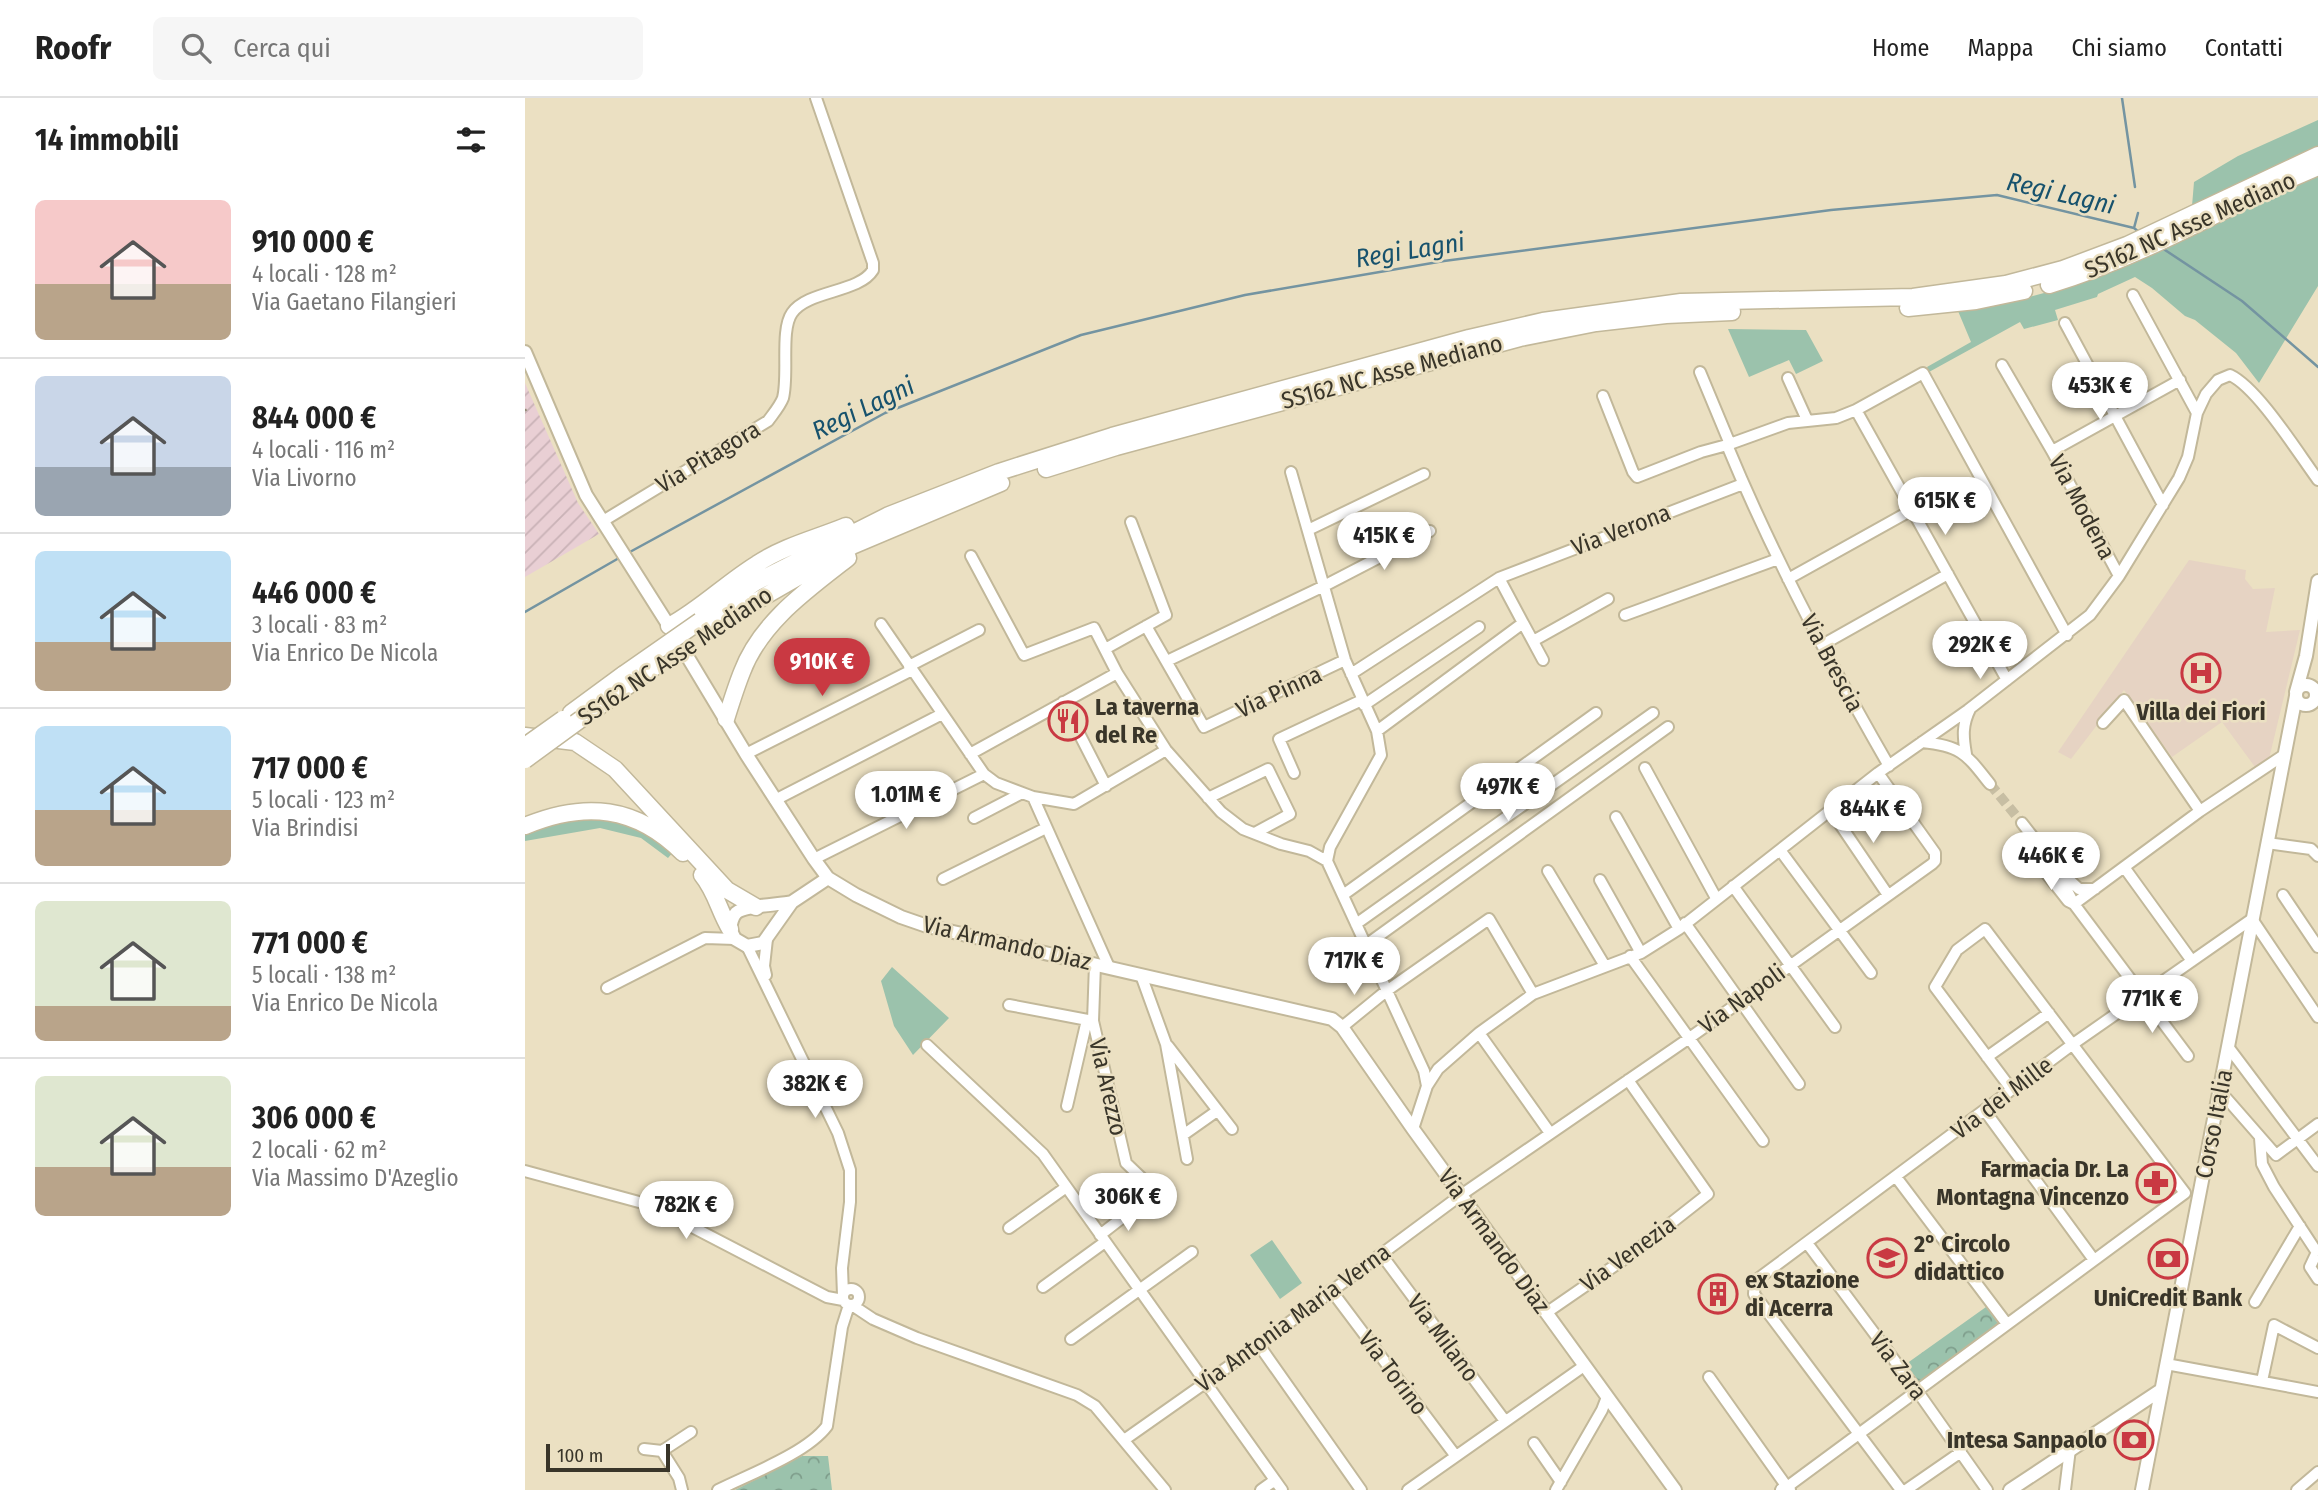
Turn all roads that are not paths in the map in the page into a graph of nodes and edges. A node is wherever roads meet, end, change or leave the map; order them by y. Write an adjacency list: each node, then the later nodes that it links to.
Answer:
1 (816, 98): 26 (street, Via Pitagora)
2 (2318, 155): 4 (highway, SS162 NC Asse Mediano)
3 (2318, 167): 4 (highway, SS162 NC Asse Mediano)
4 (2212, 210): 24 (highway, SS162 NC Asse Mediano)
5 (2133, 295): 11 (street)
6 (2065, 323): 15 (street)
7 (525, 352): 26 (main road, Via Armando Diaz)
8 (2002, 365): 18 (street, Via Modena)
9 (1700, 372): 17 (street, Via Brescia)
10 (1788, 378): 16 (street)
11 (2180, 380): 14 (street); 15 (street)
12 (1603, 396): 17 (street)
13 (1856, 410): 16 (street); 25 (street); 46 (street)
14 (2197, 413): 21 (street); 23 (street)
15 (2115, 416): 18 (street); 23 (street)
16 (1807, 420): 17 (street)
17 (1728, 445): 22 (street, Via Brescia)
18 (2052, 451): 33 (street, Via Modena)
19 (1291, 472): 28 (street)
20 (1425, 474): 28 (street)
21 (2318, 480)
22 (1743, 484): 31 (street, Via Brescia); 34 (street, Via Verona)
23 (2163, 505): 33 (street)
24 (923, 508): 42 (highway); 66 (highway, SS162 NC Asse Mediano, bridge); 68 (highway)
25 (1912, 510): 32 (street); 35 (street)
26 (603, 521): 42 (main road, Via Armando Diaz)
27 (1131, 522): 43 (street)
28 (1308, 530): 37 (street)
29 (1430, 531): 37 (street)
30 (971, 556): 49 (street)
31 (1778, 559): 35 (street, Via Brescia); 39 (street)
32 (1948, 574): 48 (street); 57 (street)
33 (2119, 576): 46 (street)
34 (1499, 578): 40 (street); 56 (street, Via Verona)
35 (1788, 579): 48 (street, Via Brescia)
36 (2318, 581): 50 (main road, Corso Italia)
37 (1324, 586): 51 (street); 53 (street)
38 (1608, 599): 47 (street)
39 (1625, 615)
40 (1523, 623): 47 (street); 71 (street)
41 (881, 624): 54 (street)
42 (669, 626): 68 (main road, Via Armando Diaz)
43 (1146, 626): 49 (street); 53 (street, Via Pinna)
44 (1479, 627): 61 (street)
45 (979, 630): 54 (street)
46 (2067, 635): 57 (street)
47 (1533, 640): 52 (street)
48 (1822, 645): 81 (street, Via Brescia)
49 (1105, 649): 55 (street)
50 (2306, 656): 58 (main road, Corso Italia); 59 (main road, Corso Italia)
51 (1345, 660): 53 (street, Via Pinna); 56 (street)
52 (1543, 660)
53 (1167, 661)
54 (910, 668): 65 (street); 76 (street)
55 (1117, 673): 60 (street); 75 (street)
56 (1350, 674): 61 (street)
57 (2007, 680): 62 (street)
58 (2296, 694): 59 (main road); 59 (main road); 67 (main road, Corso Italia)
59 (2314, 698): 67 (main road)
60 (1063, 702): 77 (street); 87 (street)
61 (1363, 703): 71 (street); 83 (street)
62 (1971, 708): 73 (street); 78 (street)
63 (1596, 713): 113 (street)
64 (1653, 713): 121 (street)
65 (941, 714): 77 (street); 90 (street)
66 (576, 716): 74 (highway, SS162 NC Asse Mediano, bridge); 80 (highway, SS162 NC Asse Mediano, bridge)
67 (2294, 717): 79 (main road, Corso Italia)
68 (726, 719): 76 (main road, Via Armando Diaz)
69 (2103, 723): 92 (street)
70 (1668, 727): 127 (street)
71 (1377, 732): 105 (street)
72 (525, 736): 119 (highway)
73 (1922, 742): 78 (street); 81 (street)
74 (525, 746)
75 (1166, 750): 87 (street); 89 (street)
76 (746, 754): 90 (main road, Via Armando Diaz)
77 (970, 754): 85 (street)
78 (1966, 754): 86 (street)
79 (2284, 755): 92 (street); 100 (main road, Corso Italia)
80 (525, 760)
81 (1889, 766): 84 (street)
82 (1645, 768): 116 (street)
83 (1294, 773)
84 (1878, 773): 91 (street); 114 (street, Via Napoli)
85 (984, 774): 88 (street); 103 (street)
86 (1990, 784)
87 (1106, 786): 88 (street)
88 (1028, 795): 94 (street); 97 (street)
89 (1208, 798): 98 (street); 98 (street)
90 (775, 800): 103 (main road, Via Armando Diaz)
91 (1831, 811): 101 (street); 114 (street)
92 (2200, 811): 106 (street)
93 (1616, 817): 123 (street)
94 (974, 818)
95 (2022, 823): 104 (street)
96 (525, 826): 122 (highway)
97 (1046, 828): 109 (street); 135 (street)
98 (1255, 833): 105 (street)
99 (2022, 842): 118 (street)
100 (2267, 843): 102 (street); 120 (main road, Corso Italia)
101 (1780, 850): 111 (street); 124 (street)
102 (2318, 856)
103 (814, 859): 108 (main road, Via Armando Diaz)
104 (2050, 859): 112 (street); 118 (street)
105 (1327, 861): 113 (street)
106 (2124, 867): 112 (street); 131 (street)
107 (1548, 871): 134 (street)
108 (828, 878): 117 (main road); 132 (main road, Via Armando Diaz)
109 (943, 879)
110 (1600, 880): 130 (street)
111 (1733, 886): 116 (street); 133 (street)
112 (2095, 889): 118 (street)
113 (1343, 895): 121 (street)
114 (1888, 895): 124 (street, Via Napoli)
115 (2283, 895): 129 (street)
116 (1716, 898): 123 (street)
117 (792, 902): 119 (main road); 125 (main road)
118 (2074, 904): 142 (street)
119 (756, 907): 122 (main road); 125 (main road)
120 (2252, 919): 131 (street, Via dei Mille); 146 (street); 155 (main road, Corso Italia)
121 (1356, 924): 127 (street)
122 (731, 925): 126 (street); 126 (street); 128 (main road)
123 (1682, 926): 130 (street); 143 (street)
124 (1838, 932): 133 (street, Via Napoli); 136 (street)
125 (769, 933): 128 (main road); 139 (street)
126 (705, 938): 138 (street)
127 (1366, 945): 140 (street)
128 (747, 946): 139 (street)
129 (2318, 947)
130 (1636, 954): 134 (street); 151 (street)
131 (2192, 961): 142 (street, Via dei Mille)
132 (1095, 964): 135 (main road, Via Armando Diaz); 147 (street, Via Arezzo)
133 (1790, 965): 143 (street, Via Napoli); 149 (street)
134 (1605, 966): 141 (street)
135 (1109, 967): 137 (main road, Via Armando Diaz)
136 (1871, 973)
137 (1140, 975): 148 (main road, Via Armando Diaz); 152 (street)
138 (607, 988)
139 (768, 988): 196 (street)
140 (1385, 992): 141 (street); 148 (street); 160 (street)
141 (1533, 994): 150 (street)
142 (2142, 995): 153 (street, Via dei Mille); 156 (street)
143 (1738, 1001): 151 (street, Via Napoli); 159 (street)
144 (1009, 1005): 147 (street, Via Arezzo)
145 (2049, 1013): 153 (street); 157 (street); 157 (street)
146 (2318, 1017)
147 (1090, 1020): 163 (street, Via Arezzo); 178 (street, Via Arezzo)
148 (1342, 1027): 168 (main road, Via Armando Diaz)
149 (1835, 1027)
150 (1479, 1034): 160 (street); 169 (street)
151 (1688, 1039): 158 (street, Via Napoli); 173 (street)
152 (1166, 1044): 164 (street); 170 (street)
153 (2073, 1044): 161 (street, Via dei Mille); 180 (street)
154 (927, 1045): 179 (street)
155 (2229, 1048): 162 (main road, Corso Italia); 172 (street)
156 (2188, 1056)
157 (1987, 1057): 161 (street)
158 (1628, 1080): 169 (street, Via Napoli); 198 (street, Via Venezia)
159 (1799, 1084)
160 (1427, 1086): 168 (street)
161 (2012, 1090): 165 (street, Via dei Mille)
162 (2220, 1091): 171 (street); 181 (main road, Corso Italia)
163 (1067, 1106)
164 (1217, 1111): 167 (street); 170 (street)
165 (1985, 1111): 177 (street, Via dei Mille); 191 (street)
166 (2318, 1124): 172 (street)
167 (1231, 1129)
168 (1413, 1129): 182 (main road, Via Armando Diaz)
169 (1550, 1133): 182 (street, Via Napoli)
170 (1183, 1135): 174 (street)
171 (2260, 1138): 172 (street); 184 (street)
172 (2297, 1139): 175 (street)
173 (1763, 1141)
174 (1187, 1159)
175 (2318, 1166)
176 (525, 1171): 196 (street)
177 (1896, 1177): 187 (street, Via dei Mille); 199 (street)
178 (1149, 1185)
179 (1065, 1188): 185 (street); 186 (street)
180 (2185, 1193): 181 (street); 191 (street)
181 (2200, 1193): 203 (main road, Corso Italia)
182 (1461, 1195): 190 (street, Via Antonia Maria Verna); 198 (main road, Via Armando Diaz)
183 (1136, 1207): 186 (street)
184 (2300, 1226): 188 (street); 197 (street)
185 (1009, 1228)
186 (1103, 1238): 193 (street); 194 (street)
187 (1807, 1243): 209 (street, Via Zara); 214 (street, Via dei Mille)
188 (2317, 1250): 192 (street)
189 (1192, 1252): 194 (street)
190 (1381, 1254): 195 (street, Via Antonia Maria Verna); 212 (street, Via Milano)
191 (2094, 1260): 199 (street)
192 (2318, 1279)
193 (1042, 1287)
194 (1140, 1290): 200 (street); 207 (street)
195 (1331, 1290): 201 (street, Via Antonia Maria Verna); 221 (street, Via Torino)
196 (851, 1299): 215 (street); 227 (street)
197 (2255, 1302)
198 (1546, 1313): 204 (main road, Via Armando Diaz)
199 (2007, 1324): 209 (street)
200 (1071, 1339)
201 (1259, 1345): 207 (street, Via Antonia Maria Verna); 231 (street)
202 (2318, 1348): 206 (street)
203 (2166, 1364): 206 (street); 208 (main road, Corso Italia)
204 (1584, 1366): 211 (main road, Via Armando Diaz); 212 (street)
205 (1709, 1377): 225 (street)
206 (2262, 1381): 210 (street)
207 (1206, 1382): 215 (street, Via Antonia Maria Verna); 223 (street)
208 (2161, 1390): 218 (main road); 238 (main road, Corso Italia)
209 (1918, 1392): 214 (street); 220 (street, Via Zara)
210 (2318, 1392)
211 (1607, 1397): 224 (street); 233 (main road, Via Armando Diaz)
212 (1505, 1421): 221 (street)
213 (691, 1432): 219 (street)
214 (1860, 1434): 225 (street); 234 (street)
215 (1124, 1440): 228 (street)
216 (1534, 1443): 224 (street)
217 (644, 1449): 219 (street)
218 (2070, 1449): 236 (main road); 237 (street)
219 (662, 1451): 226 (street)
220 (1961, 1452): 234 (street); 235 (street, Via Zara)
221 (1455, 1455): 232 (street)
222 (2318, 1472): 239 (street)
223 (1275, 1480): 229 (street); 230 (street)
224 (1558, 1486)
225 (1786, 1489)
226 (681, 1490)
227 (719, 1490)
228 (1165, 1490)
229 (1261, 1490)
230 (1282, 1490)
231 (1361, 1490)
232 (1408, 1490)
233 (1675, 1490)
234 (1904, 1490)
235 (1987, 1490)
236 (2010, 1490)
237 (2065, 1490)
238 (2142, 1490)
239 (2297, 1490)

